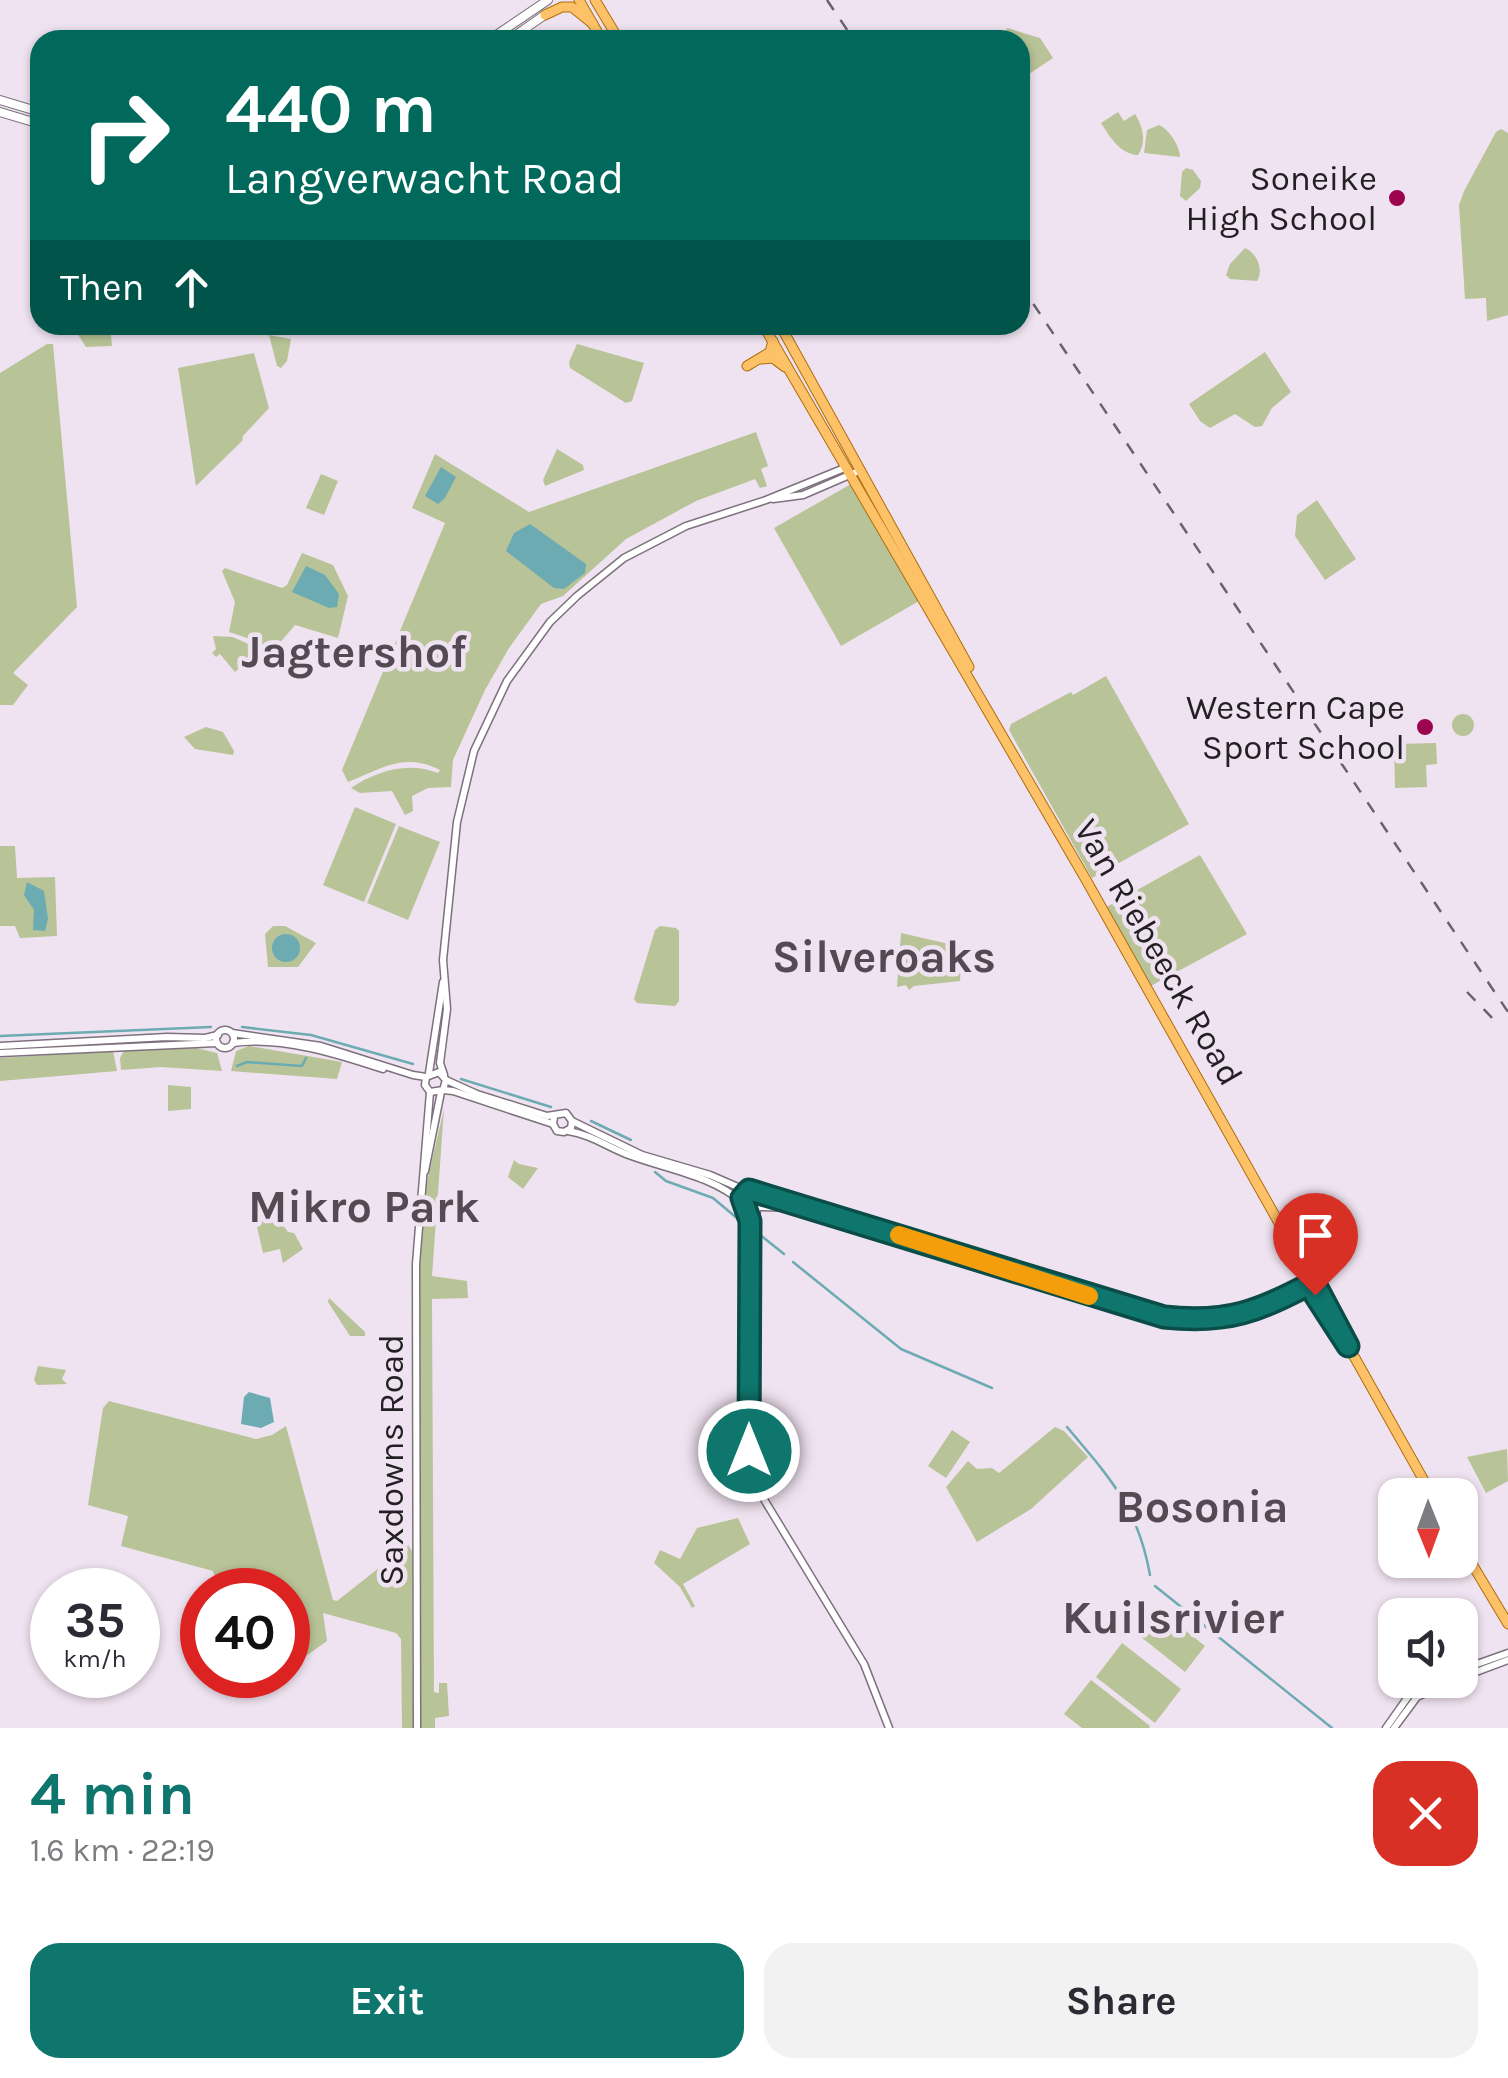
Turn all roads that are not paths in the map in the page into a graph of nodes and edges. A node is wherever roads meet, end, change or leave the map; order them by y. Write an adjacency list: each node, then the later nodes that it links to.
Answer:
1 (548, 0): 7 (main road)
2 (568, 0): 5 (main road)
3 (579, 0): 6 (main road)
4 (595, 0): 10 (main road)
5 (545, 16): 6 (main road); 8 (main road)
6 (593, 24): 9 (main road)
7 (504, 30)
8 (524, 30)
9 (596, 30)
10 (613, 30)
11 (0, 100): 12 (main road)
12 (30, 109)
13 (0, 112): 14 (main road)
14 (30, 121)
15 (769, 335): 17 (main road, Van Riebeeck Road)
16 (785, 335): 21 (main road, Van Riebeeck Road)
17 (772, 341): 18 (main road); 20 (main road, Van Riebeeck Road)
18 (761, 358): 19 (main road); 20 (main road)
19 (748, 366)
20 (799, 385): 21 (main road, Van Riebeeck Road)
21 (854, 468): 22 (street, Saxdowns Road); 38 (main road, Van Riebeeck Road)
22 (443, 981): 27 (street, Saxdowns Road); 28 (street, Saxdowns Road)
23 (232, 1033): 24 (street); 25 (street); 28 (street)
24 (217, 1039): 25 (street); 26 (street)
25 (233, 1043): 28 (street)
26 (0, 1050)
27 (445, 1078): 28 (street); 29 (street, Saxdowns Road); 30 (street)
28 (427, 1082): 29 (street); 34 (street, Saxdowns Road)
29 (442, 1091): 30 (street); 34 (street, Saxdowns Road)
30 (554, 1121): 31 (street); 32 (street)
31 (572, 1121): 32 (street); 33 (street)
32 (568, 1131): 36 (street)
33 (747, 1191): 35 (street); 36 (street)
34 (421, 1192): 49 (street, Saxdowns Road)
35 (761, 1195): 36 (street); 37 (street)
36 (751, 1207): 37 (street); 50 (street)
37 (813, 1209): 38 (street)
38 (1313, 1285): 39 (main road, Van Riebeeck Road)
39 (1422, 1478)
40 (1478, 1575): 42 (main road)
41 (1478, 1577): 43 (main road)
42 (1508, 1624)
43 (1508, 1635)
44 (1508, 1656): 45 (street); 46 (street)
45 (1478, 1665)
46 (1478, 1670)
47 (1407, 1698): 51 (street)
48 (1416, 1698): 52 (street)
49 (417, 1728)
50 (889, 1728)
51 (1386, 1728)
52 (1394, 1728)

